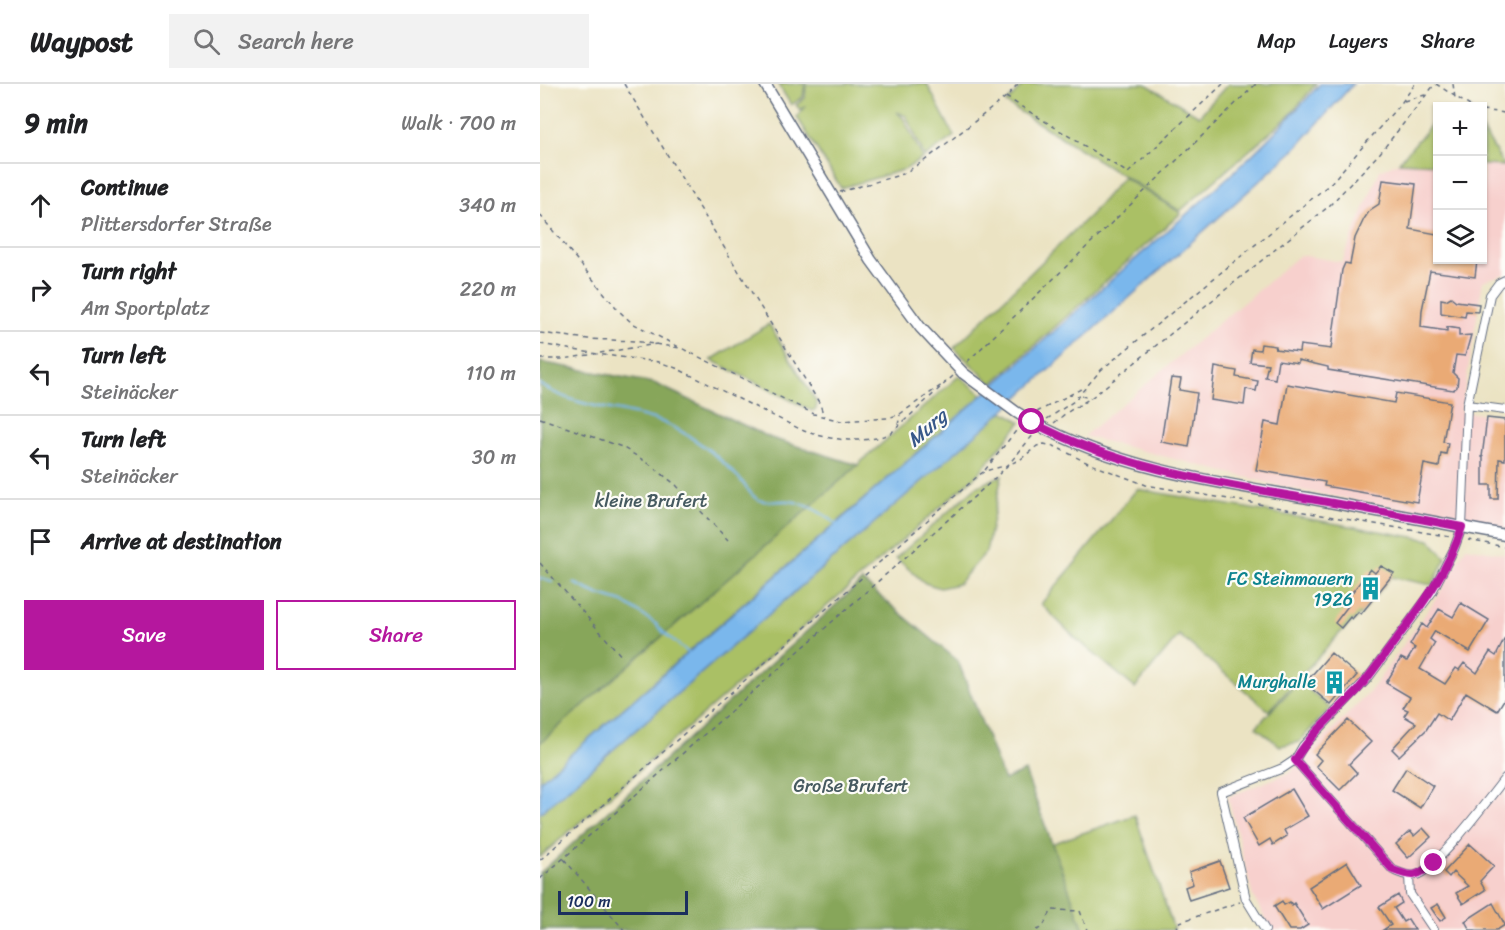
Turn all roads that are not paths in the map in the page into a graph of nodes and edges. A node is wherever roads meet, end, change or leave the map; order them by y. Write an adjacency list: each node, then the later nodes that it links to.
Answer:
1 (765, 84): 5 (main road, bridge)
2 (1505, 280): 3 (street)
3 (1467, 405): 4 (street); 5 (street)
4 (1505, 410)
5 (1461, 533): 6 (main road); 7 (street)
6 (1505, 535)
7 (1295, 760): 9 (street); 10 (street)
8 (1505, 778): 9 (street)
9 (1409, 876): 11 (street)
10 (1264, 930)
11 (1434, 930)

